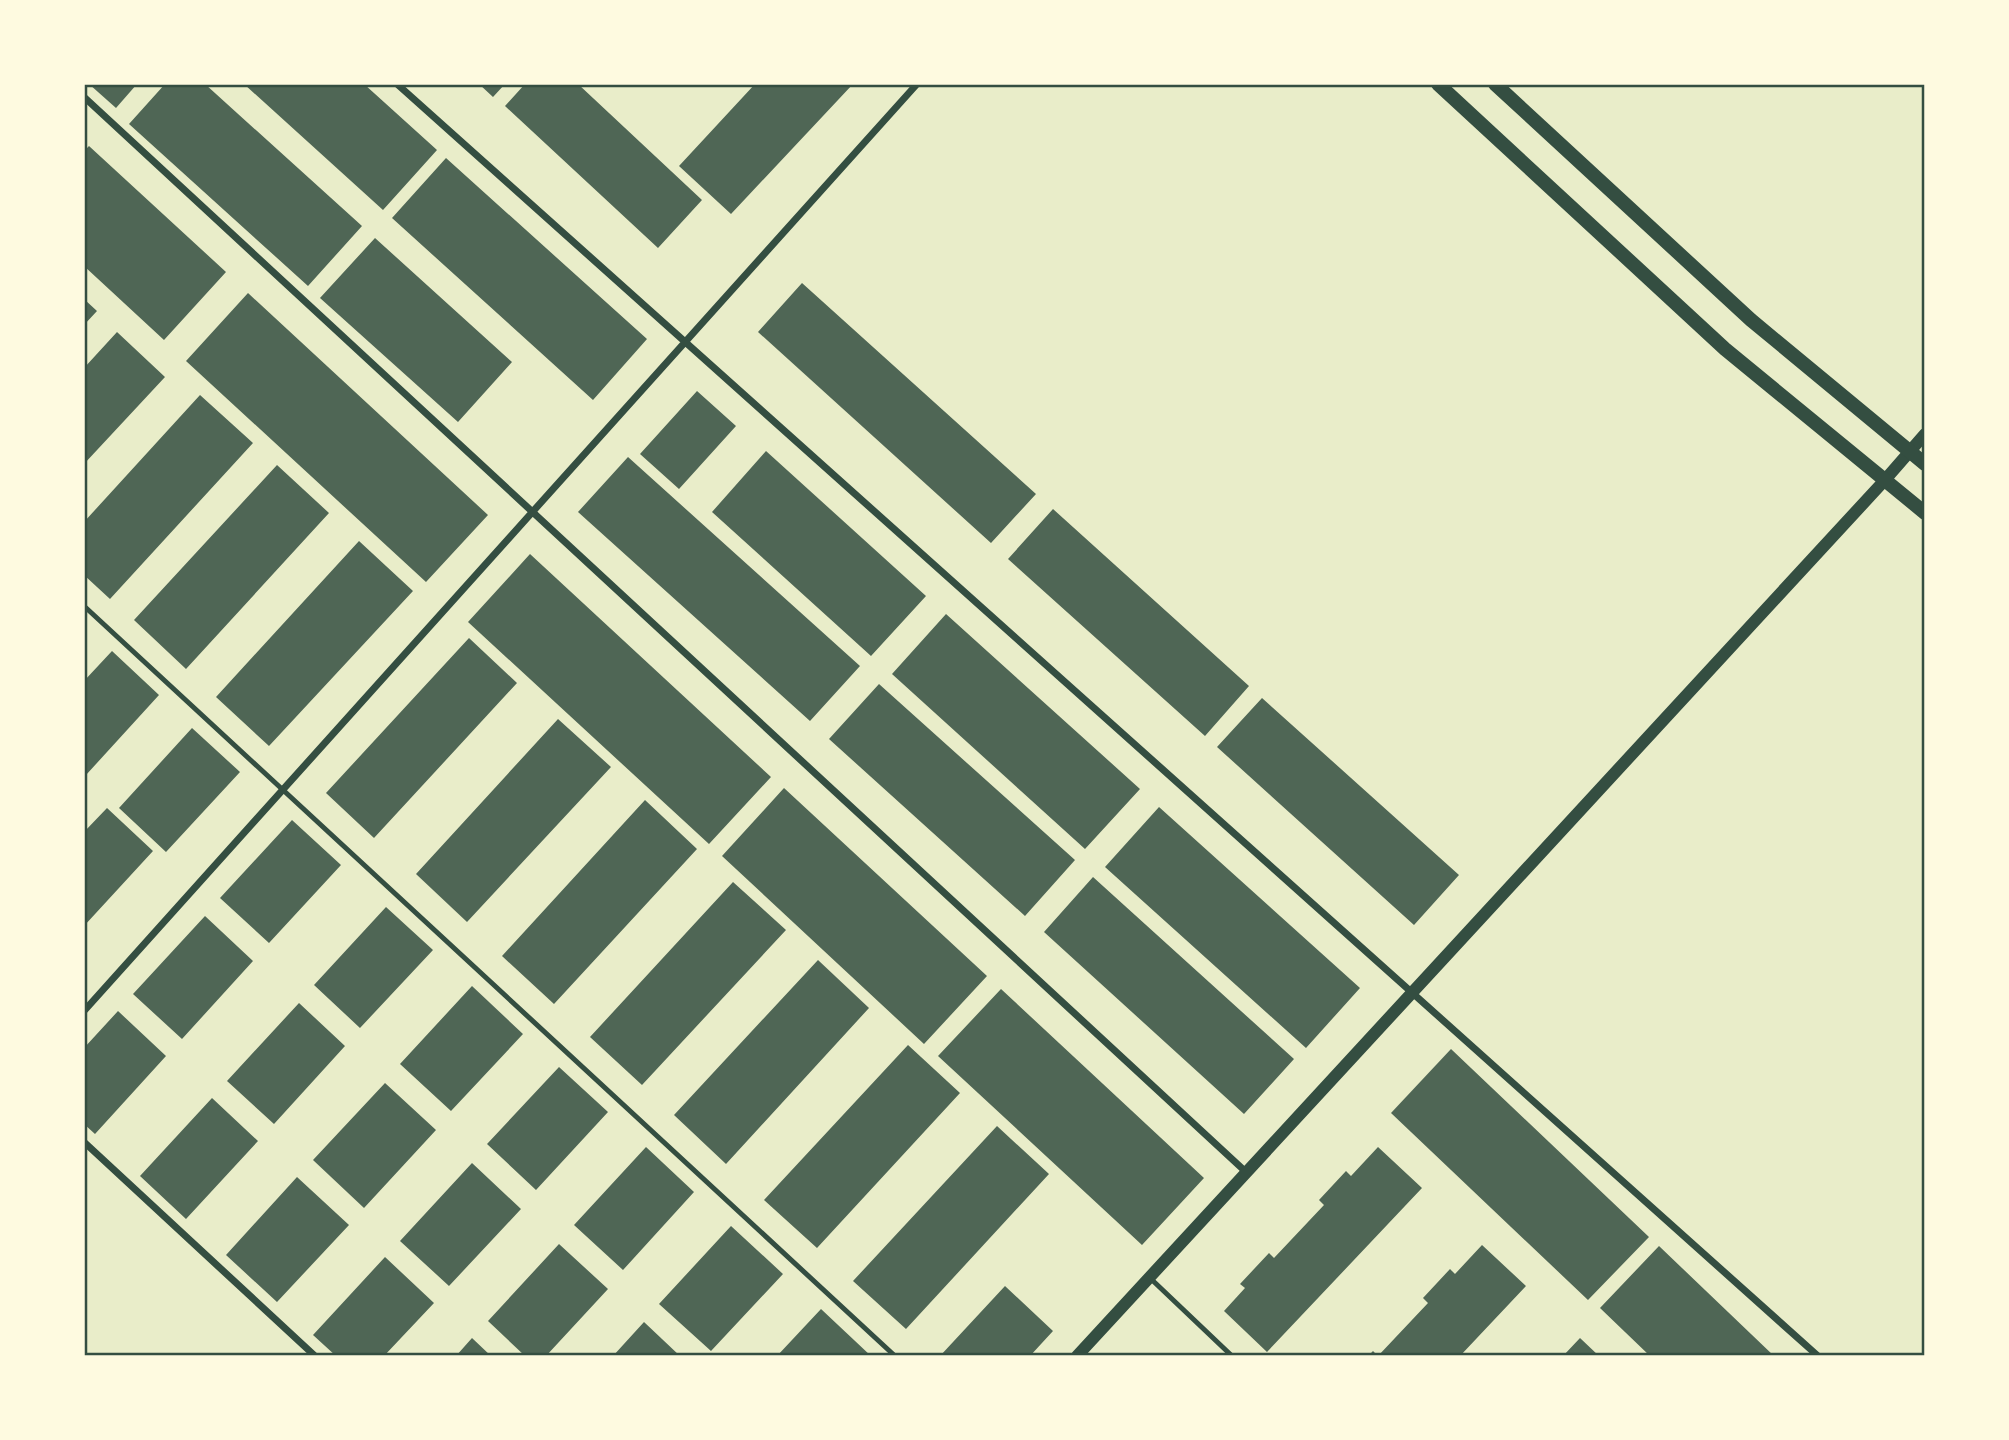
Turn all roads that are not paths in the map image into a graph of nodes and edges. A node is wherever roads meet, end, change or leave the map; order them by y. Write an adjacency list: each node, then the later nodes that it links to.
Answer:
1 (397, 84): 6 (street)
2 (917, 84): 6 (street)
3 (1438, 84): 10 (main road)
4 (1495, 84): 8 (main road)
5 (84, 97): 11 (street)
6 (685, 342): 11 (street); 15 (street)
7 (1925, 434): 8 (street)
8 (1909, 451): 9 (main road); 10 (street)
9 (1925, 464)
10 (1884, 481): 12 (main road); 15 (street)
11 (533, 512): 14 (street); 18 (street)
12 (1925, 513)
13 (84, 606): 14 (lane)
14 (283, 790): 16 (street); 21 (lane)
15 (1412, 992): 18 (street); 24 (street)
16 (84, 1011)
17 (84, 1142): 20 (street)
18 (1246, 1171): 19 (street)
19 (1150, 1278): 22 (street); 23 (lane)
20 (316, 1356)
21 (895, 1356)
22 (1077, 1356)
23 (1233, 1356)
24 (1818, 1356)

